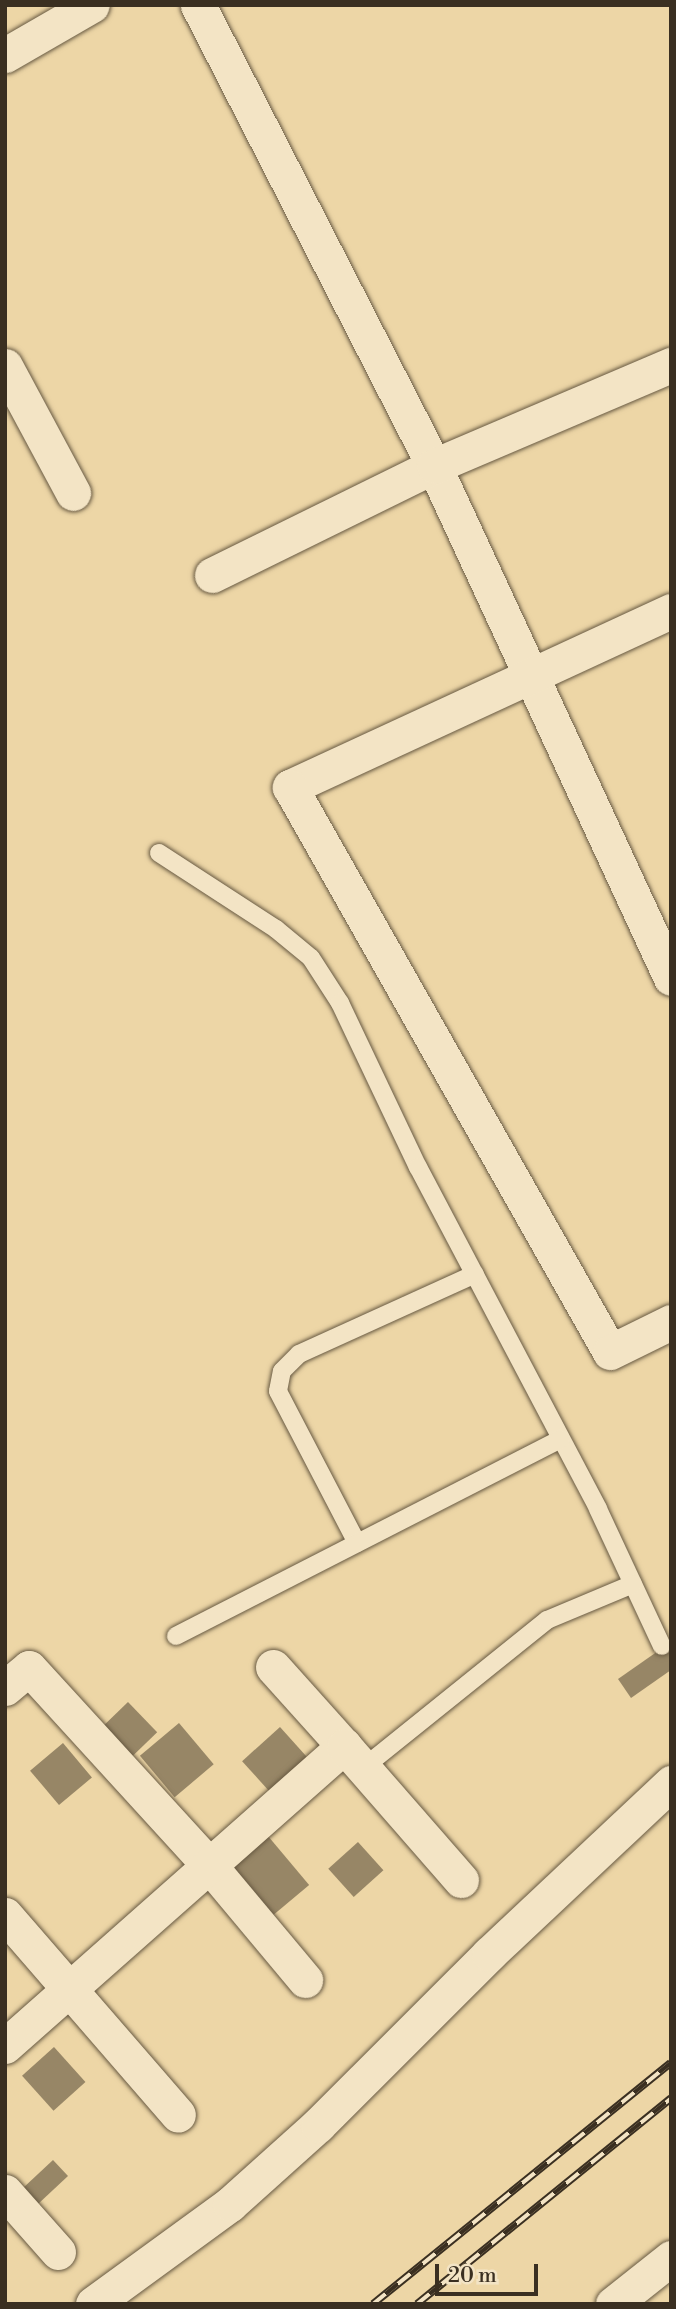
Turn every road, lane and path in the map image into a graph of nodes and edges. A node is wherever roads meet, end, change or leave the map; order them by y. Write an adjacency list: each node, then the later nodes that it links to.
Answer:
1 (92, 5): 3 (street)
2 (198, 5): 6 (street)
3 (5, 55)
4 (671, 365): 6 (street)
5 (5, 366): 7 (street)
6 (435, 466): 8 (street); 10 (street)
7 (73, 493)
8 (212, 575)
9 (671, 611): 10 (street)
10 (533, 678): 12 (street); 14 (street)
11 (159, 853): 13 (lane)
12 (671, 978)
13 (475, 1274): 15 (lane); 16 (lane)
14 (671, 1322)
15 (561, 1439): 16 (lane); 17 (lane)
16 (357, 1543): 18 (lane)
17 (633, 1584): 19 (lane); 22 (lane)
18 (176, 1636)
19 (662, 1646)
20 (273, 1667): 22 (street)
21 (5, 1688): 24 (street)
22 (354, 1757): 24 (street); 25 (street)
23 (671, 1783): 34 (street)
24 (209, 1865): 27 (street); 28 (street)
25 (461, 1880)
26 (5, 1915): 28 (street)
27 (305, 1980)
28 (69, 1989): 29 (street); 30 (street)
29 (5, 2046)
30 (178, 2115)
31 (5, 2192): 32 (street)
32 (58, 2252)
33 (671, 2258): 35 (street)
34 (93, 2304)
35 (613, 2304)

